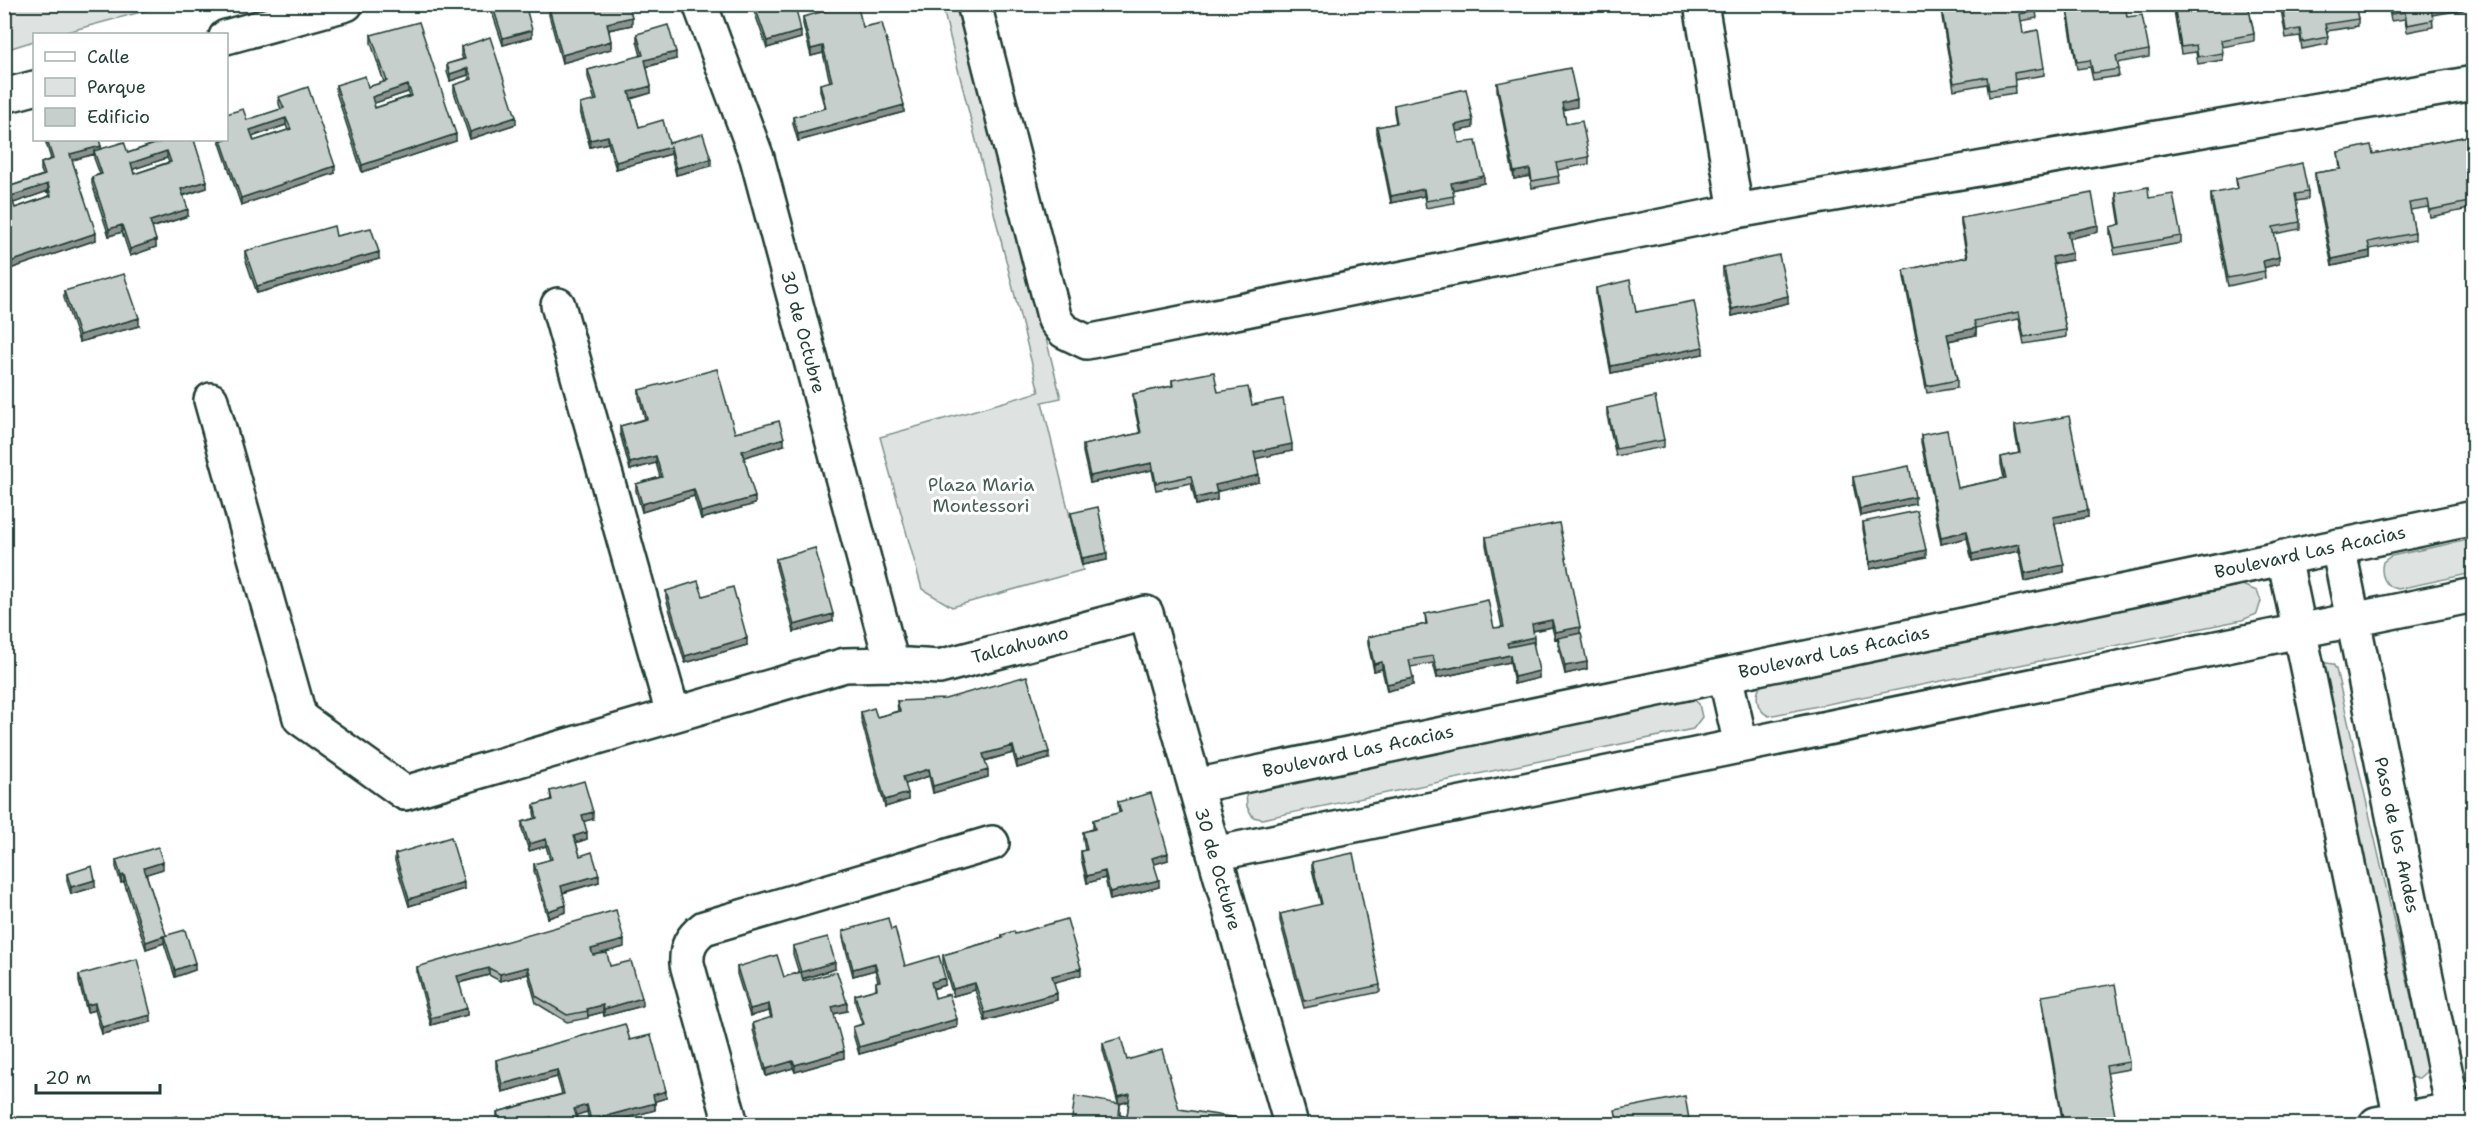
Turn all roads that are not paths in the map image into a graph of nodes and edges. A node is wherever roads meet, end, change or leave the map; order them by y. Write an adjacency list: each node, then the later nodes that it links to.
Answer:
1 (346, 4): 5 (street)
2 (700, 4): 19 (street, 30 de Octubre)
3 (974, 4): 9 (street)
4 (1701, 4): 9 (street)
5 (228, 36)
6 (2474, 83): 9 (street)
7 (33, 88): 8 (street)
8 (4, 96)
9 (1736, 211)
10 (558, 305): 21 (street)
11 (212, 400): 21 (street, Talcahuano)
12 (2474, 518): 13 (street, Boulevard Las Acacias)
13 (2338, 546): 14 (street, Boulevard Las Acacias); 17 (street, Paso de los Andes)
14 (2284, 557): 18 (street); 20 (street, Boulevard Las Acacias)
15 (2474, 595): 17 (street)
16 (1146, 613): 19 (street, Talcahuano); 23 (street, 30 de Octubre)
17 (2353, 620): 18 (street); 26 (street, Paso de los Andes)
18 (2299, 631): 22 (street); 27 (street)
19 (892, 664): 21 (street, Talcahuano)
20 (1725, 675): 22 (street); 23 (street, Boulevard Las Acacias)
21 (673, 714)
22 (1741, 745): 25 (street)
23 (1195, 786): 25 (street, 30 de Octubre)
24 (992, 843): 28 (street)
25 (1214, 854): 29 (street, 30 de Octubre)
26 (2461, 1113): 27 (street)
27 (2393, 1123)
28 (731, 1125)
29 (1291, 1125)

